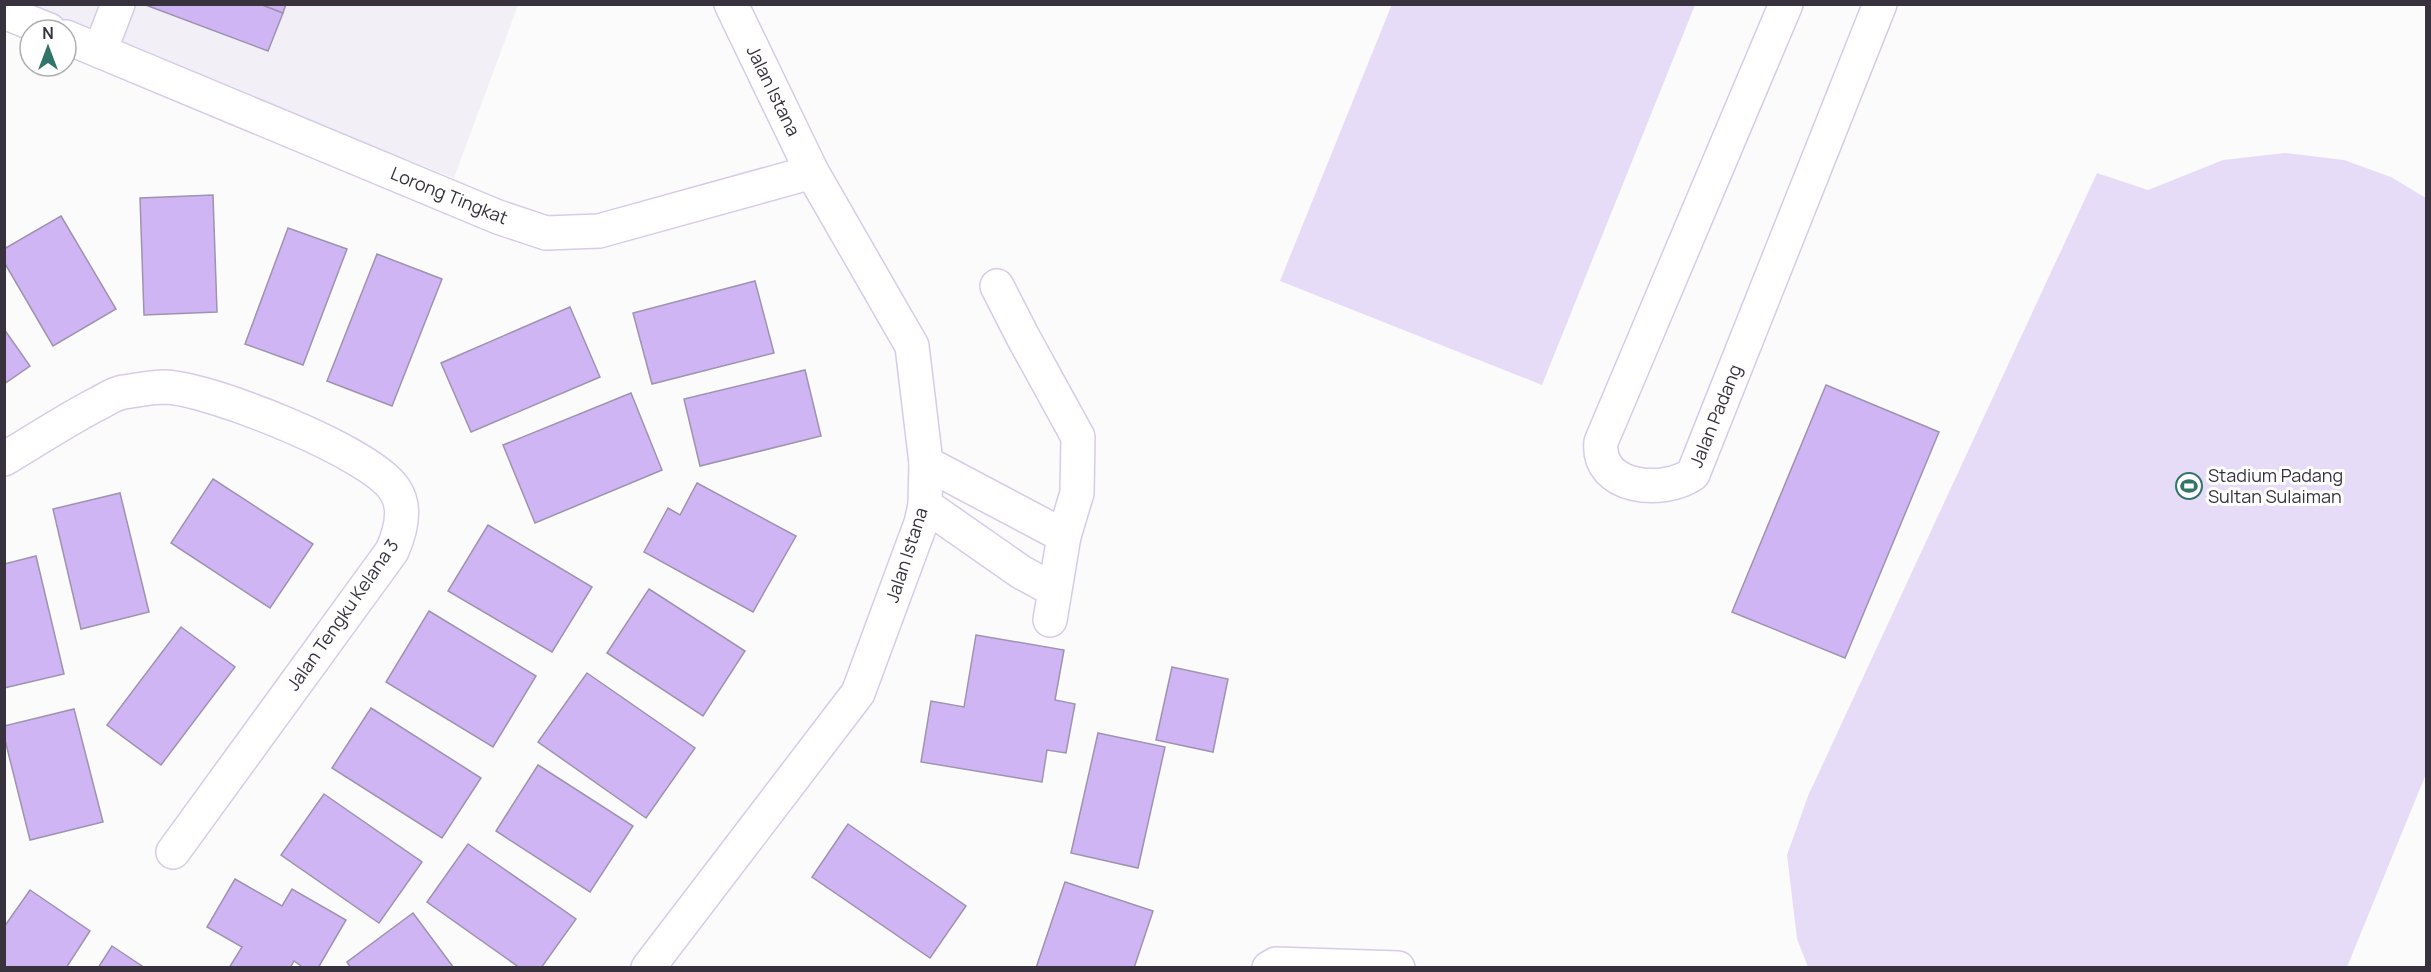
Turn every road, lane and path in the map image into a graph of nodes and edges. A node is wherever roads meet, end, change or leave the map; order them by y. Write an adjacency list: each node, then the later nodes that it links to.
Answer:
1 (118, 4): 8 (street)
2 (731, 4): 9 (street, Jalan Istana)
3 (1786, 4): 4 (street, Jalan Padang)
4 (1880, 4)
5 (4, 12): 6 (street)
6 (19, 18)
7 (78, 42): 8 (street, Lorong Tingkat)
8 (100, 51): 9 (street, Lorong Tingkat)
9 (812, 172): 12 (street, Jalan Istana)
10 (997, 286): 14 (street)
11 (4, 459): 15 (street, Jalan Tengku Kelana 3)
12 (926, 463): 13 (street, Jalan Istana); 14 (street)
13 (925, 505): 14 (street); 16 (street, Jalan Istana)
14 (1064, 536)
15 (173, 852)
16 (648, 968)
17 (1269, 968): 18 (street)
18 (1398, 968)

